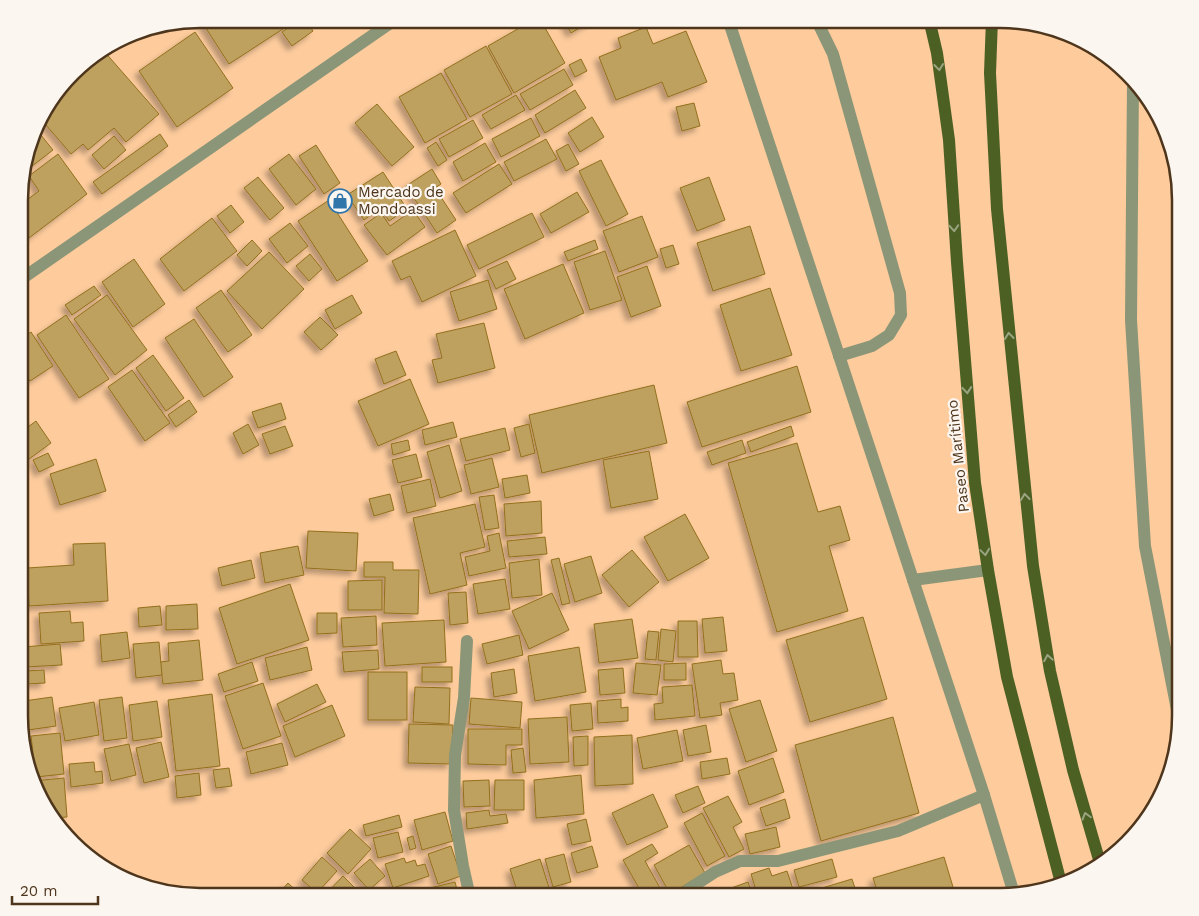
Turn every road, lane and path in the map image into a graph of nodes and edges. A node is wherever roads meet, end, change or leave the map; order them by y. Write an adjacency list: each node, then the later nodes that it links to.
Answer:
1 (383, 28): 7 (street)
2 (731, 28): 8 (street)
3 (820, 28): 8 (street)
4 (931, 28): 9 (main road, Paseo Marítimo, one-way to 9)
5 (992, 28): 14 (main road, one-way to 5)
6 (1133, 91): 12 (street)
7 (28, 274)
8 (839, 356): 10 (street)
9 (988, 570): 10 (street); 15 (main road, Paseo Marítimo)
10 (913, 580): 13 (street)
11 (467, 641): 17 (street)
12 (1171, 679)
13 (984, 795): 16 (street); 18 (street)
14 (1098, 857)
15 (1059, 877)
16 (1012, 887)
17 (468, 888)
18 (690, 888)

